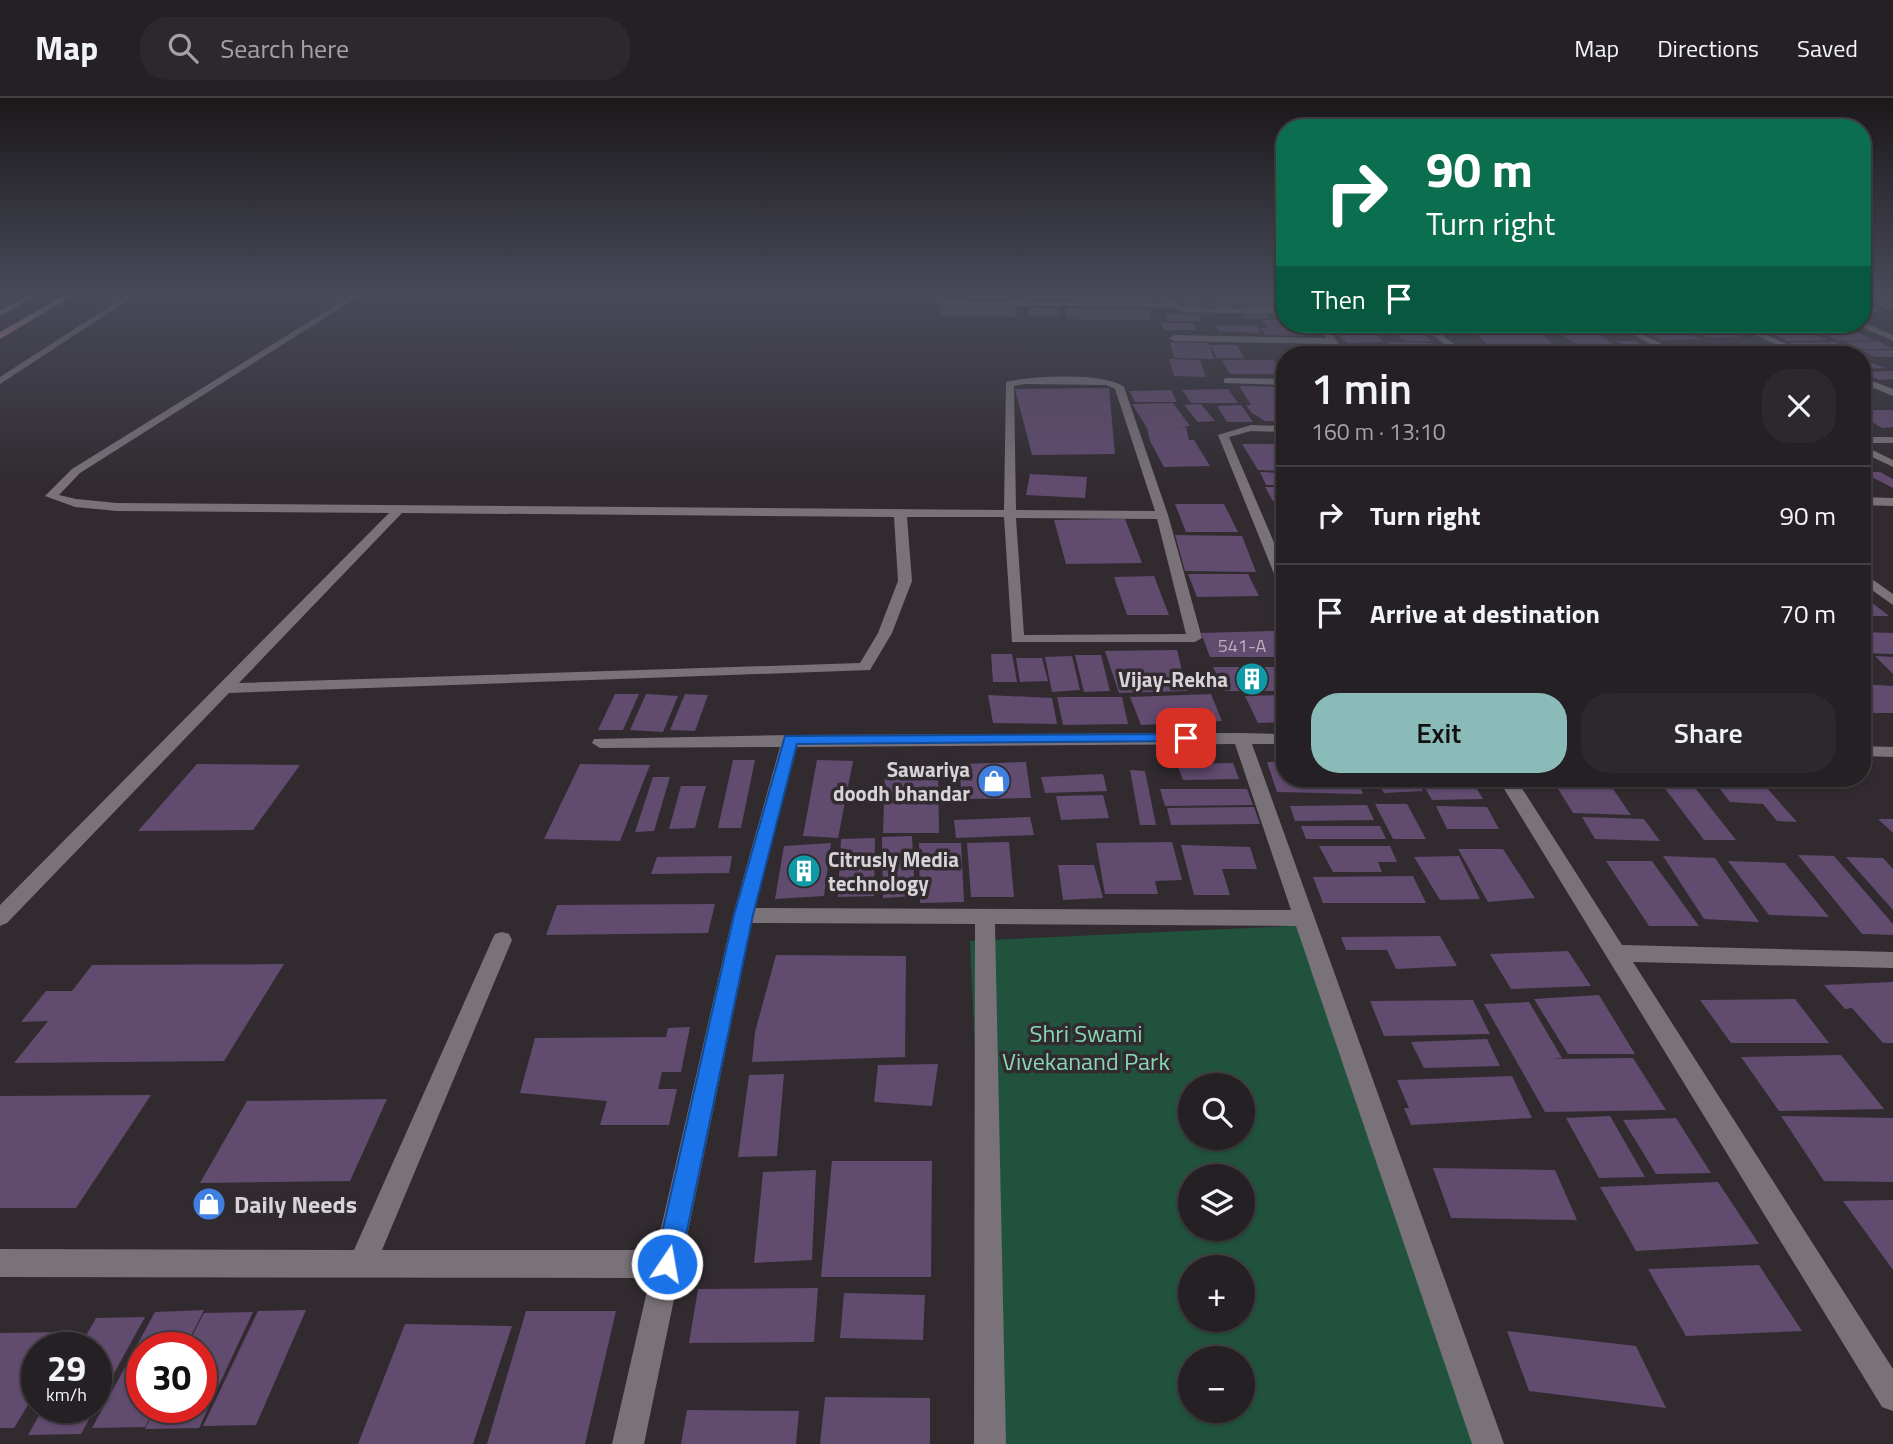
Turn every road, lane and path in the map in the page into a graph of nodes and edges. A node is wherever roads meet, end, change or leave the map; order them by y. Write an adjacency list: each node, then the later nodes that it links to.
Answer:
1 (36, 358): 3 (street)
2 (257, 358): 15 (street)
3 (0, 381)
4 (1227, 382): 5 (street)
5 (1276, 382)
6 (1871, 384): 7 (street)
7 (1890, 391)
8 (1276, 429): 19 (street)
9 (1871, 440): 10 (street)
10 (1893, 440)
11 (1871, 453): 12 (street)
12 (1893, 464)
13 (1871, 501): 14 (street)
14 (1893, 502)
15 (399, 509): 16 (street); 22 (street)
16 (900, 512): 17 (street); 22 (street)
17 (1010, 513): 18 (street); 18 (street); 18 (street)
18 (1161, 515)
19 (1276, 562)
20 (1871, 583): 21 (street)
21 (1893, 601)
22 (225, 688): 32 (street)
23 (1241, 738): 24 (street); 25 (street); 33 (street)
24 (1276, 739)
25 (790, 740): 26 (street); 30 (street)
26 (600, 743)
27 (1871, 751): 28 (street)
28 (1893, 752)
29 (1512, 787): 35 (street)
30 (743, 915): 31 (street); 39 (street)
31 (985, 916): 33 (street); 42 (street)
32 (0, 918)
33 (1304, 918): 43 (street)
34 (502, 940): 38 (street)
35 (1616, 953): 36 (street); 40 (street)
36 (1893, 960)
37 (0, 1263): 38 (street)
38 (362, 1264): 39 (street)
39 (667, 1264): 41 (street)
40 (1893, 1396)
41 (628, 1444)
42 (990, 1444)
43 (1488, 1444)

